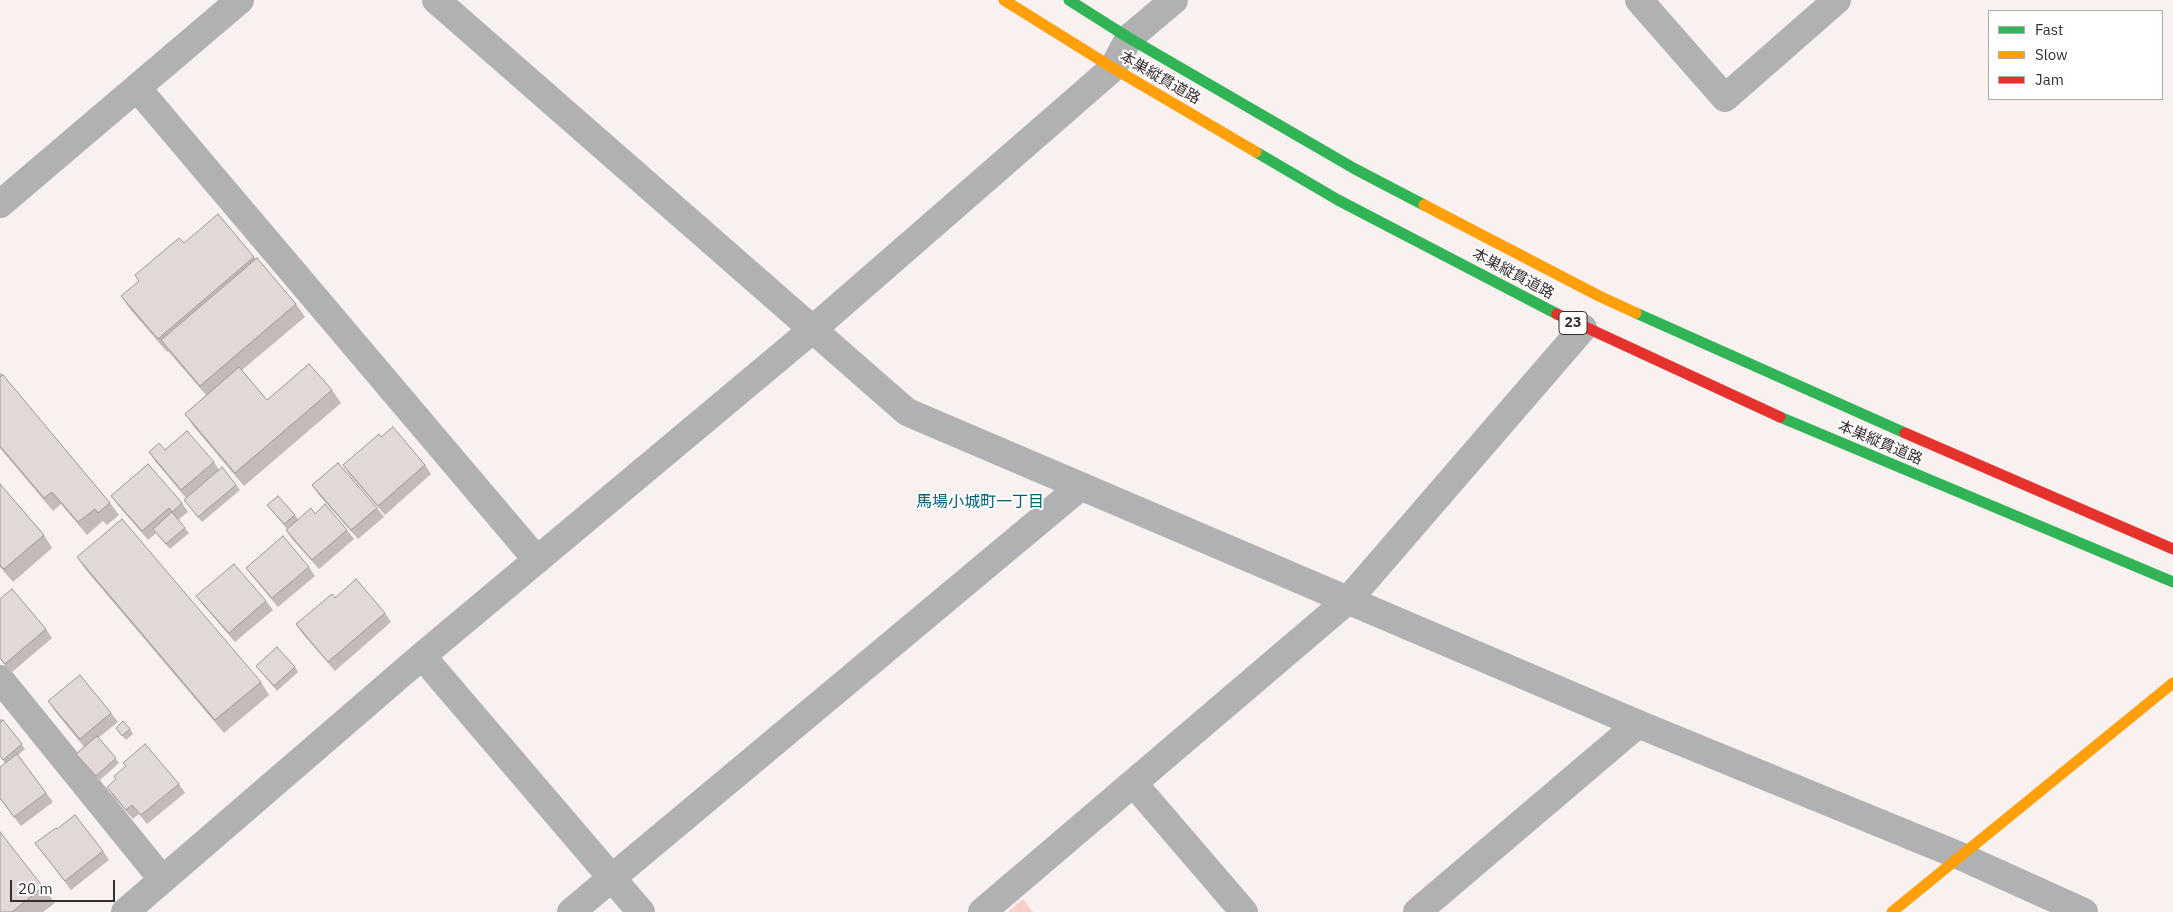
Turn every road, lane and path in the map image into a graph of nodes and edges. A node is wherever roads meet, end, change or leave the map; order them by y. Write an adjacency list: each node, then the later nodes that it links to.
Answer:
1 (240, 0): 10 (street)
2 (436, 0): 13 (street)
3 (1004, 0): 9 (main road, 本巣縦貫道路 / 23)
4 (1069, 0): 8 (main road, 本巣縦貫道路 / 23)
5 (1174, 0): 8 (street)
6 (1638, 0): 7 (street)
7 (1837, 0)
8 (1129, 38): 9 (street); 15 (main road, 本巣縦貫道路 / 23)
9 (1113, 68): 12 (main road, 本巣縦貫道路 / 23); 13 (street)
10 (137, 88): 11 (street); 16 (street)
11 (0, 204)
12 (1583, 328): 17 (main road, 本巣縦貫道路 / 23); 18 (street)
13 (812, 330): 14 (street); 16 (street)
14 (1080, 487): 18 (street); 25 (street)
15 (2173, 549)
16 (537, 560): 19 (street)
17 (2173, 582)
18 (1348, 600): 22 (street); 23 (street)
19 (422, 656): 25 (street); 26 (street)
20 (0, 679): 26 (street)
21 (2173, 683): 24 (main road)
22 (1638, 724): 24 (street); 32 (street)
23 (1134, 784): 30 (street); 31 (street)
24 (1960, 856): 33 (main road); 34 (street)
25 (611, 878): 28 (street); 29 (street)
26 (162, 879): 27 (street)
27 (125, 912)
28 (571, 912)
29 (641, 912)
30 (982, 912)
31 (1244, 912)
32 (1417, 912)
33 (1892, 912)
34 (2084, 912)

